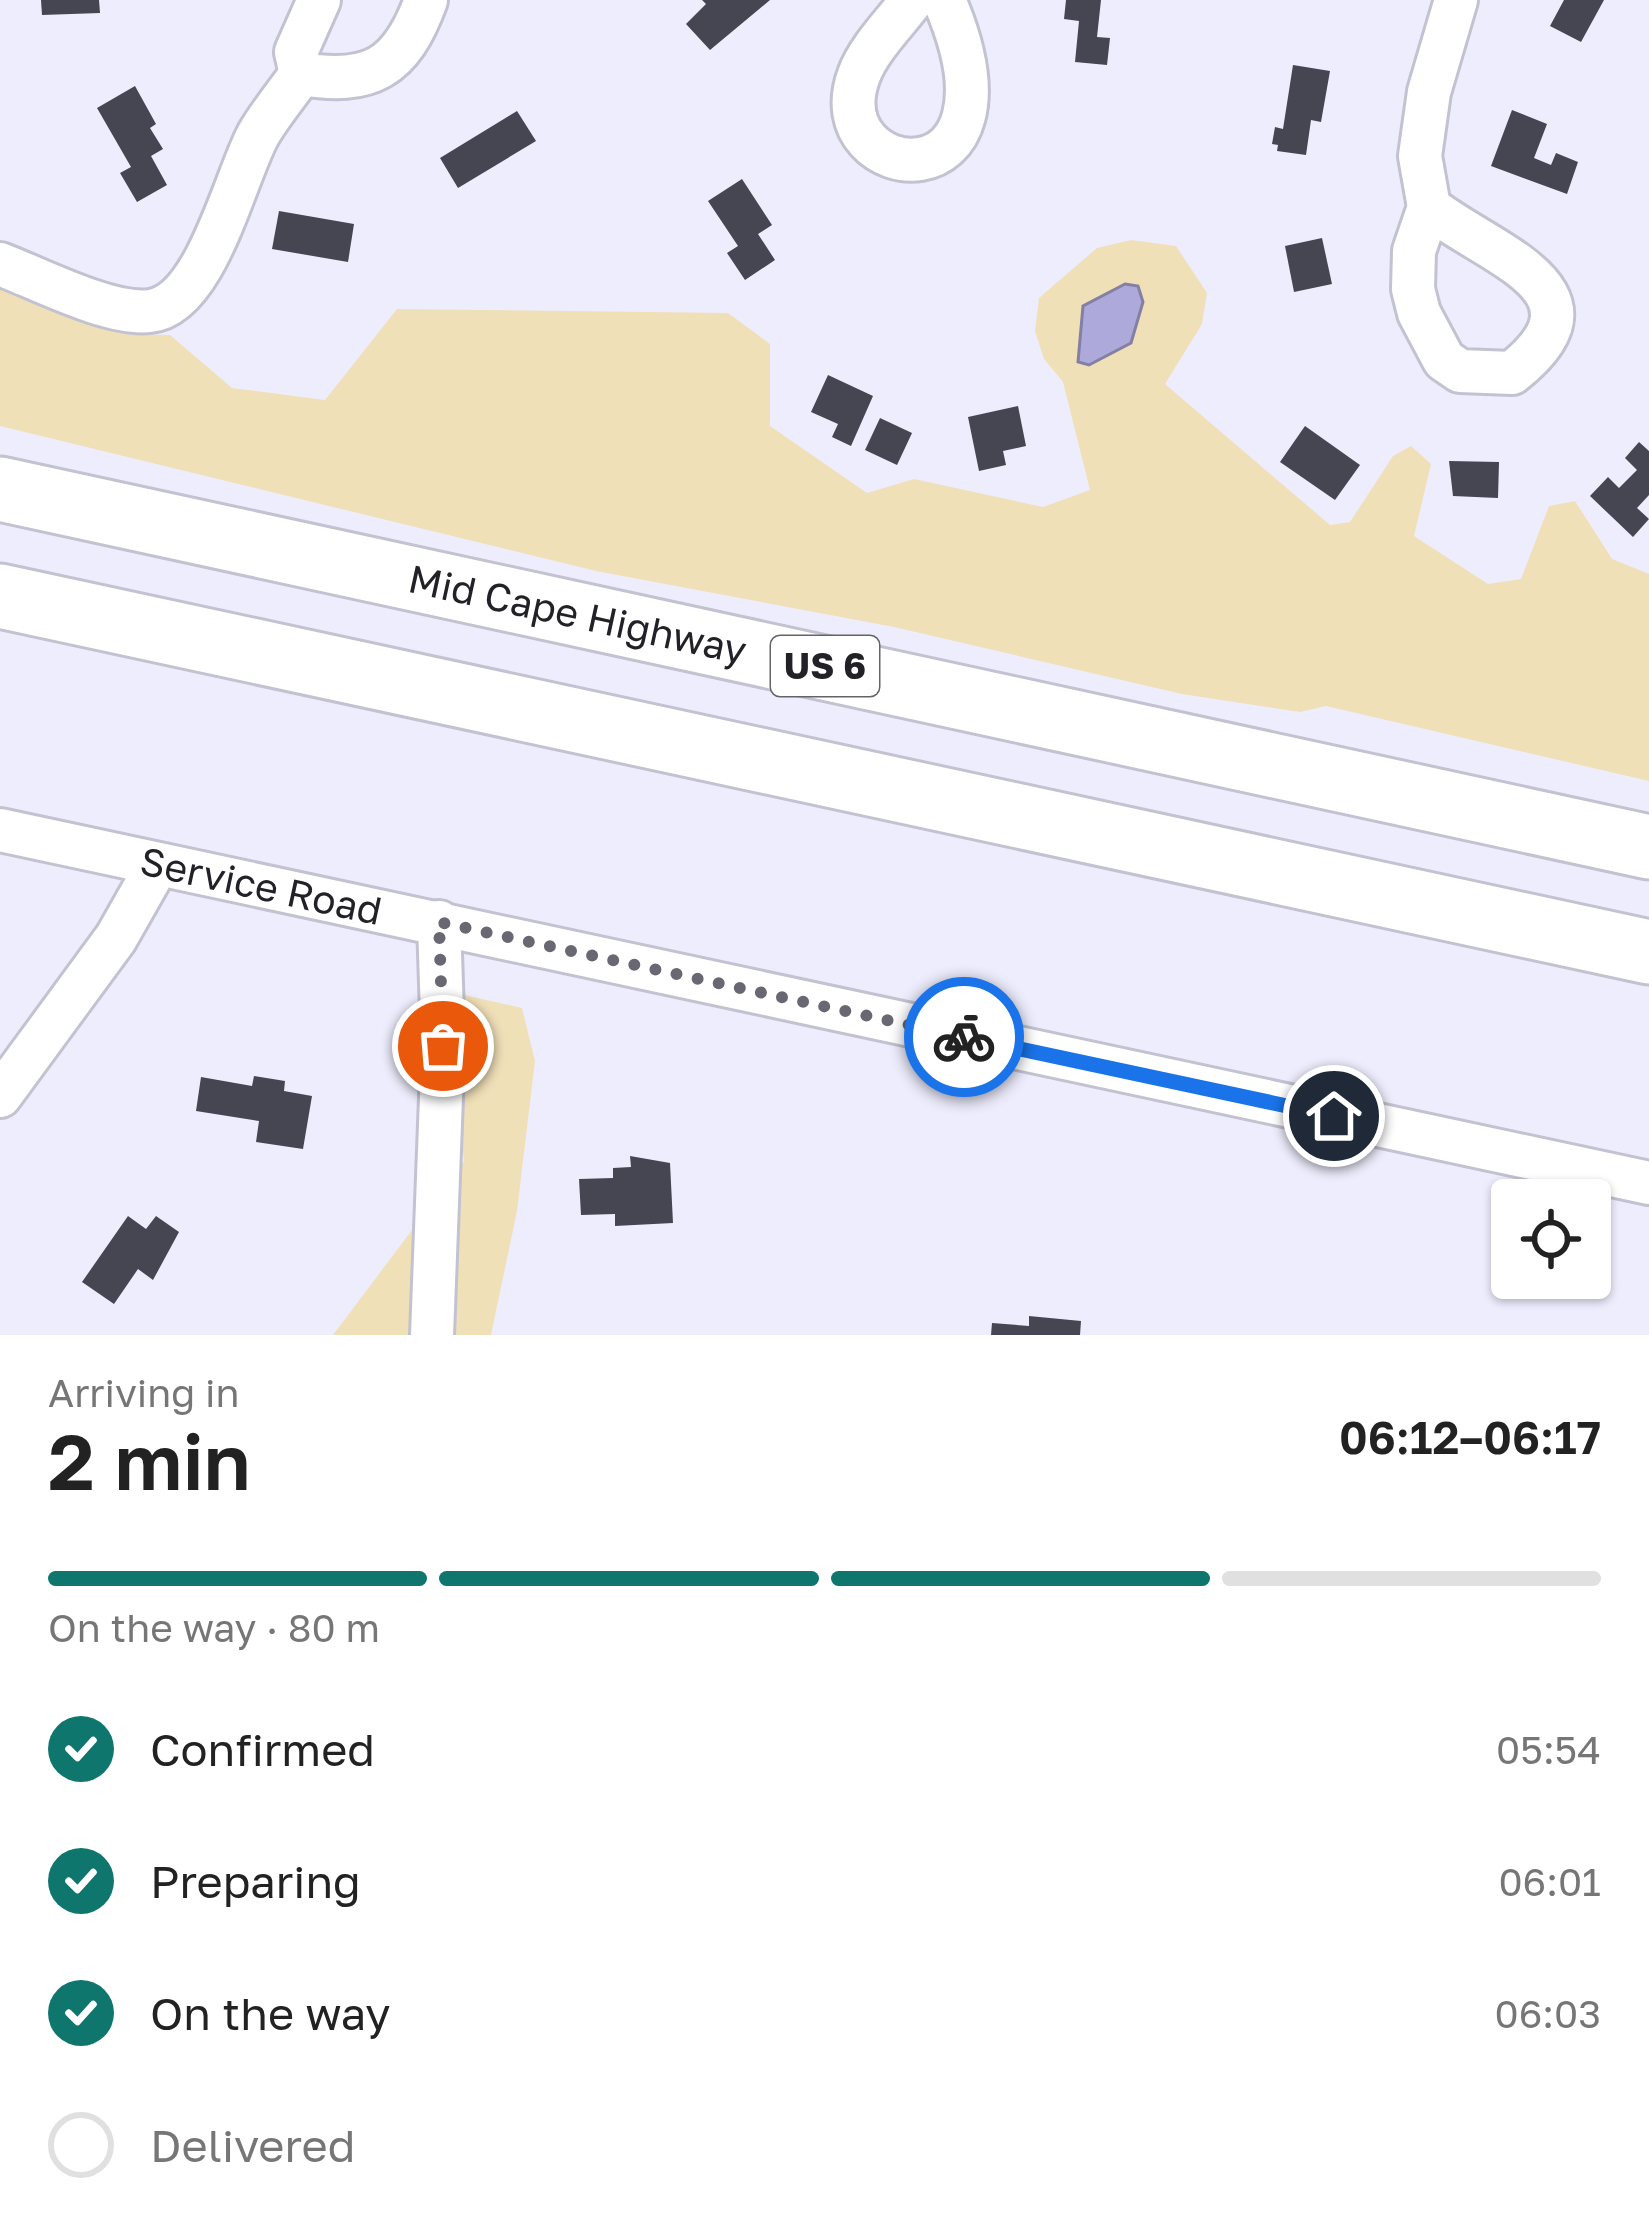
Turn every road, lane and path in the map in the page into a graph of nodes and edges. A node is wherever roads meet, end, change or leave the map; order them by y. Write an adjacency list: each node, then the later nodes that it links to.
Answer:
1 (319, 0): 6 (street)
2 (426, 0): 6 (street)
3 (912, 0): 4 (street)
4 (944, 0)
5 (1456, 0): 7 (street)
6 (301, 74): 8 (street)
7 (1429, 207)
8 (0, 264)
9 (0, 489): 12 (highway, Mid Cape Highway / US 6)
10 (0, 596): 15 (highway)
11 (0, 830): 13 (street, Service Road)
12 (1649, 847)
13 (158, 864): 14 (street, Service Road); 16 (street)
14 (439, 922): 17 (street, Service Road); 18 (street)
15 (1649, 952)
16 (0, 1096)
17 (1649, 1183)
18 (432, 1335)

